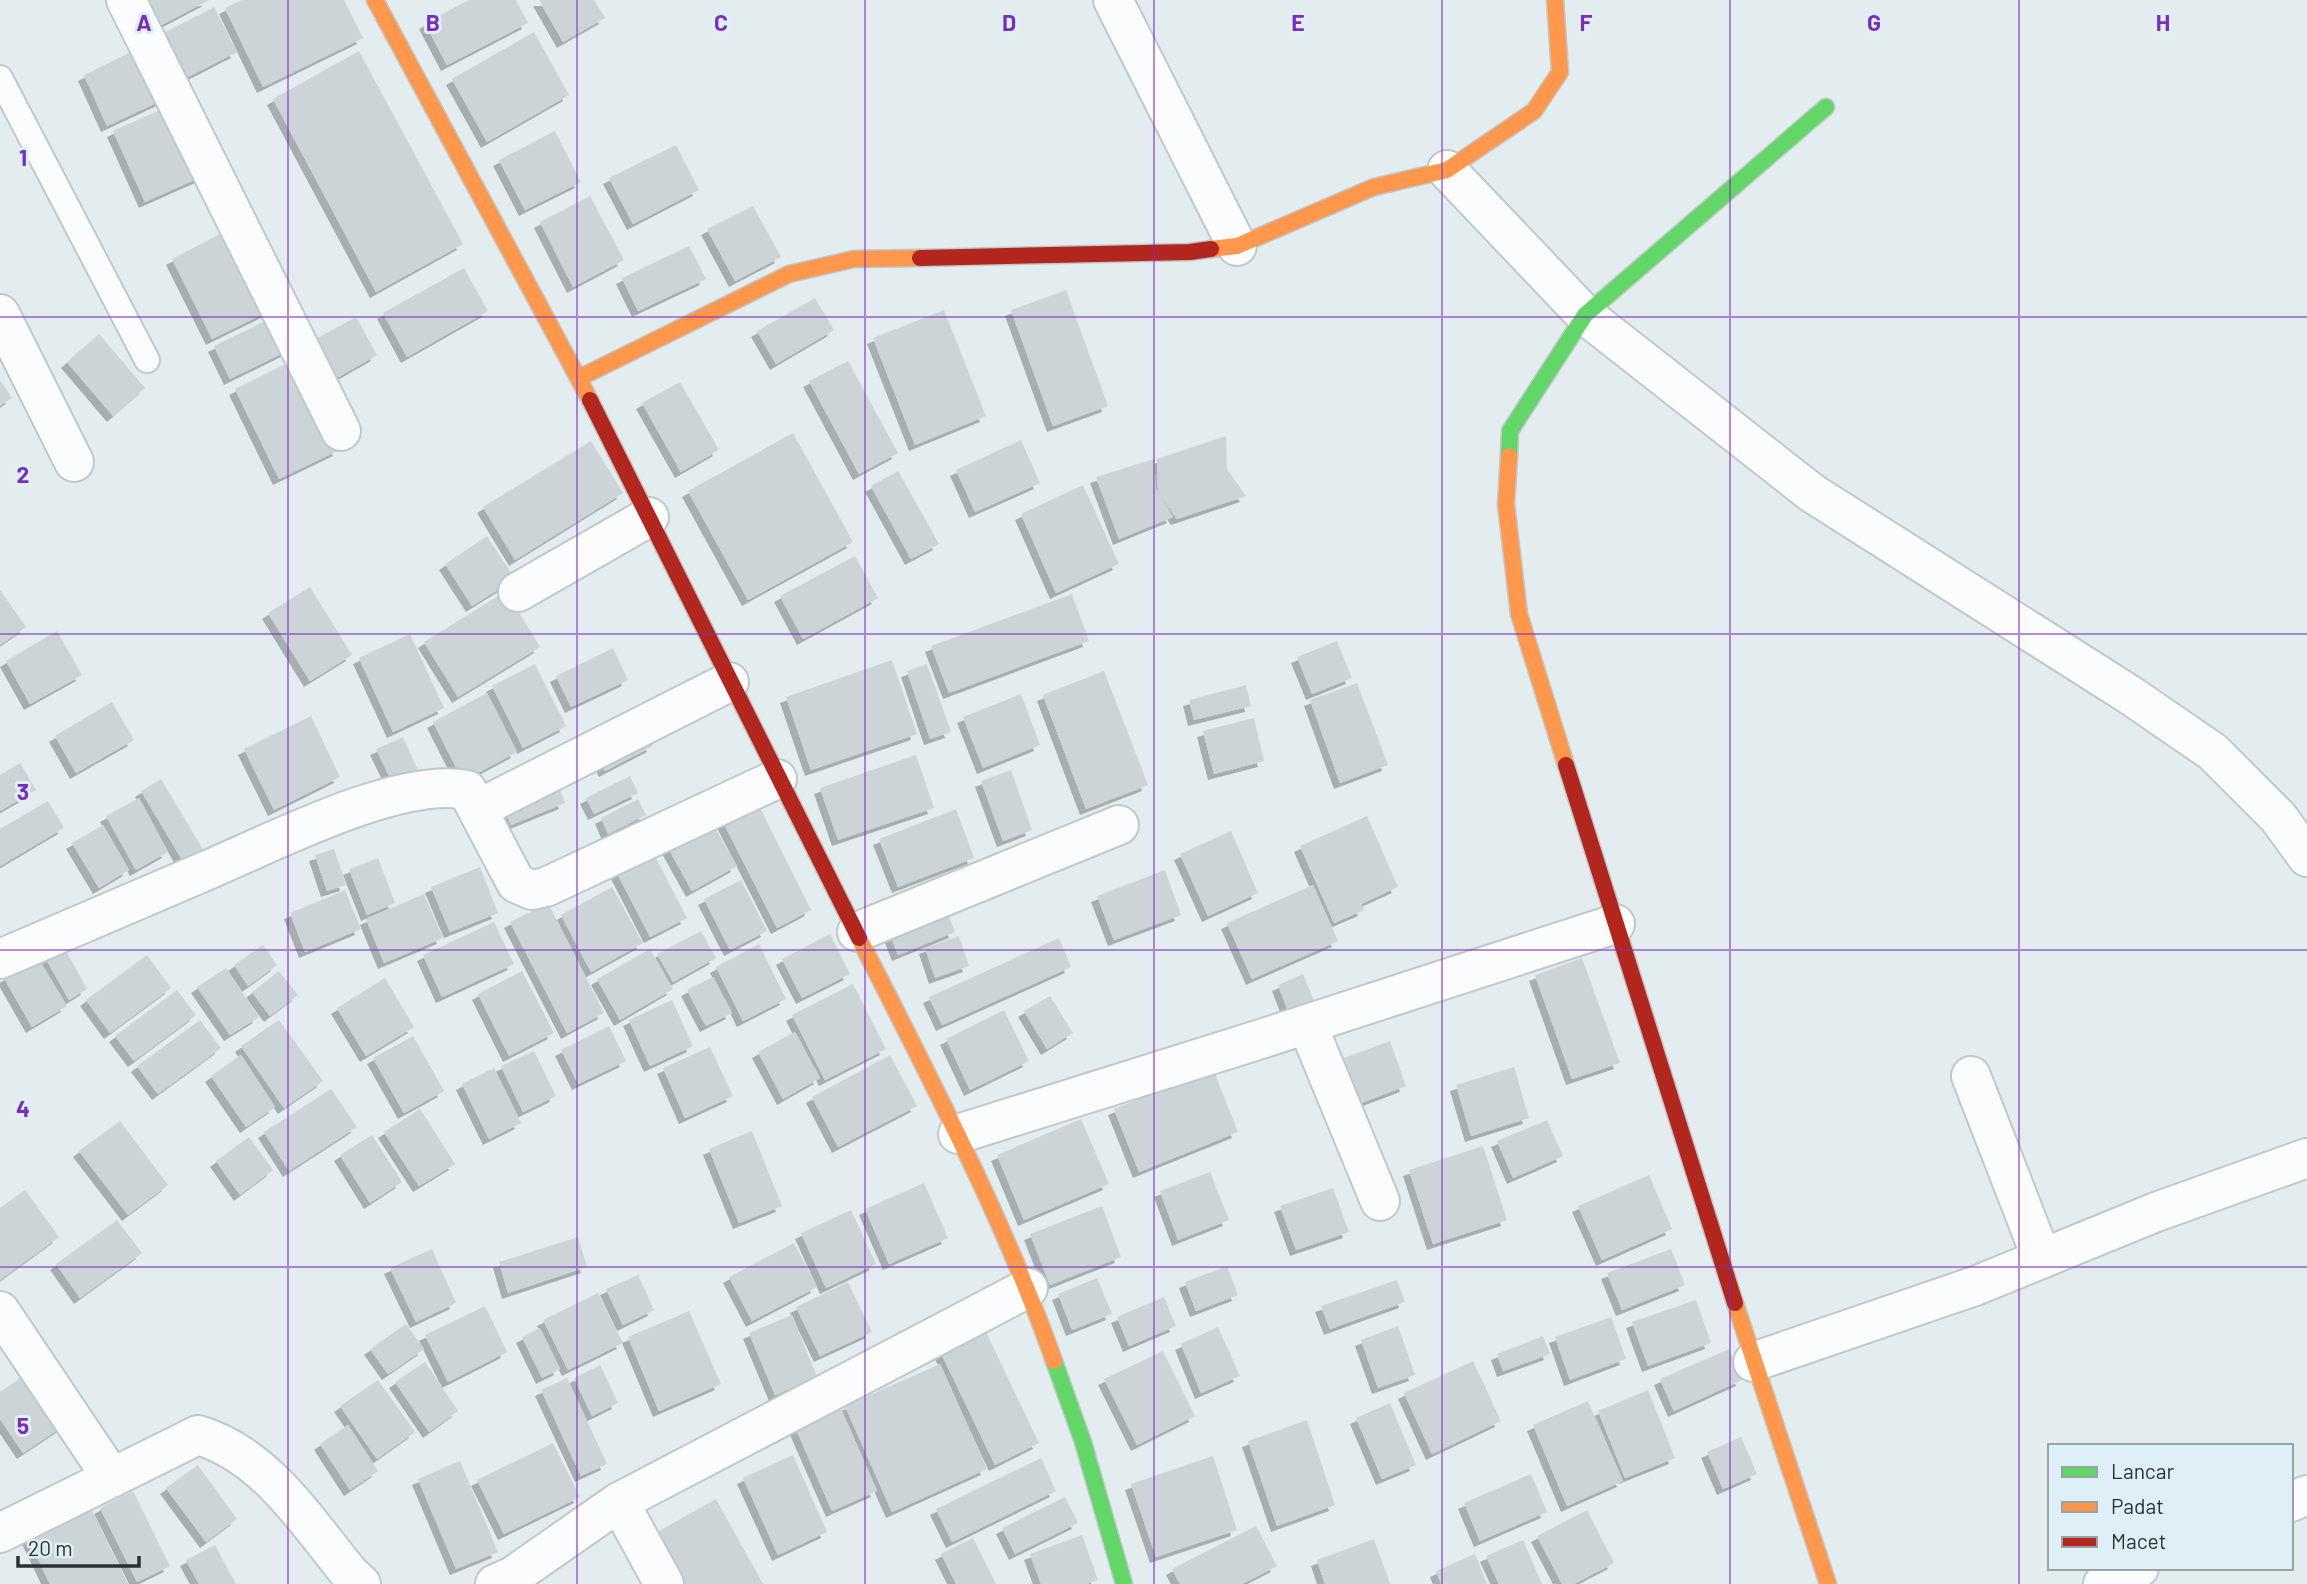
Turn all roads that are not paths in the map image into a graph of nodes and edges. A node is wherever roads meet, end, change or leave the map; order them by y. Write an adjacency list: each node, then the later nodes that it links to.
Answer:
1 (126, 0): 13 (street)
2 (375, 0): 12 (street)
3 (1113, 0): 8 (street)
4 (1555, 0): 7 (street)
5 (0, 78): 11 (lane)
6 (1826, 107): 10 (street)
7 (1447, 170): 8 (street); 10 (street)
8 (1237, 246): 12 (street)
9 (0, 314): 14 (street)
10 (1584, 314): 21 (street); 22 (street)
11 (147, 360)
12 (579, 378): 15 (street)
13 (341, 431)
14 (74, 462)
15 (649, 517): 16 (street); 17 (street)
16 (518, 592)
17 (729, 682): 18 (street); 19 (street)
18 (777, 779): 19 (street); 23 (street)
19 (478, 808): 24 (street)
20 (1119, 825): 23 (street)
21 (2307, 857)
22 (1615, 924): 25 (street); 33 (street)
23 (857, 932): 27 (street)
24 (0, 959)
25 (1307, 1024): 27 (street); 29 (street)
26 (1971, 1076): 30 (street)
27 (958, 1134): 31 (street)
28 (2307, 1158): 30 (street)
29 (1380, 1201)
30 (2042, 1259): 33 (street)
31 (1028, 1288): 35 (street); 41 (street)
32 (0, 1311): 34 (street)
33 (1753, 1362): 42 (street)
34 (112, 1478): 36 (street); 38 (street)
35 (619, 1502): 39 (street); 40 (street)
36 (0, 1533)
37 (2134, 1570): 43 (street)
38 (361, 1584)
39 (495, 1584)
40 (664, 1584)
41 (1124, 1584)
42 (1828, 1584)
43 (2103, 1584)

